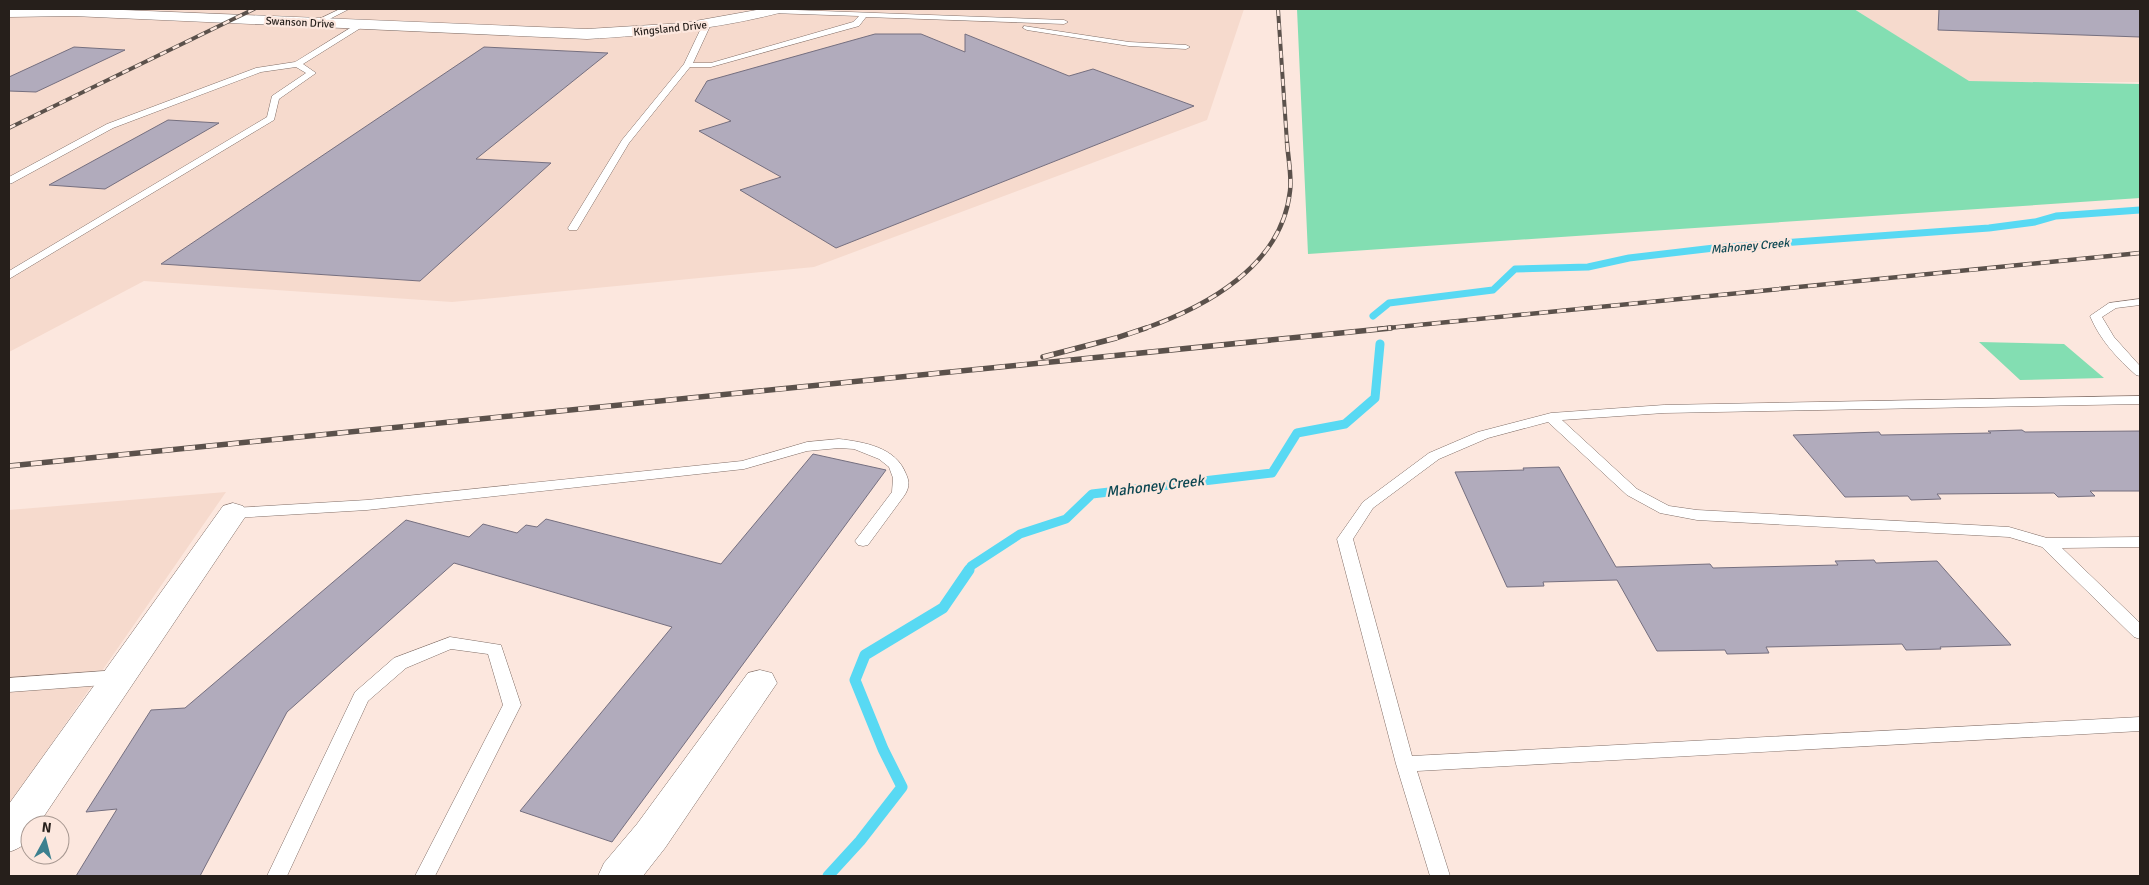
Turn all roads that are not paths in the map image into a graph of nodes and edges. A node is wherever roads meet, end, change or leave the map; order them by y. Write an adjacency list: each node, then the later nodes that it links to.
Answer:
1 (344, 9): 6 (lane)
2 (774, 10): 4 (lane); 9 (street, Kingsland Drive)
3 (9, 13): 6 (street, Swanson Drive)
4 (864, 14): 5 (lane); 13 (lane)
5 (982, 19): 7 (lane); 11 (lane)
6 (318, 22): 8 (street, Swanson Drive)
7 (1064, 22)
8 (363, 24): 10 (street, Swanson Drive); 12 (lane)
9 (707, 24): 10 (street, Kingsland Drive); 13 (lane)
10 (560, 33)
11 (1186, 47)
12 (297, 64): 14 (lane); 16 (lane)
13 (688, 65): 15 (lane)
14 (9, 181)
15 (573, 228)
16 (9, 276)
17 (2140, 302): 18 (lane)
18 (2140, 372)
19 (2140, 400): 20 (lane)
20 (1551, 417): 24 (lane); 30 (lane)
21 (233, 513): 22 (lane); 26 (street)
22 (863, 541)
23 (2140, 542): 24 (lane)
24 (2046, 543): 25 (lane)
25 (2140, 633)
26 (119, 677): 28 (lane); 31 (street)
27 (760, 683): 34 (street)
28 (9, 685)
29 (2140, 724): 30 (lane)
30 (1405, 764): 35 (lane)
31 (9, 835)
32 (277, 876): 33 (lane)
33 (425, 876)
34 (618, 876)
35 (1440, 876)

